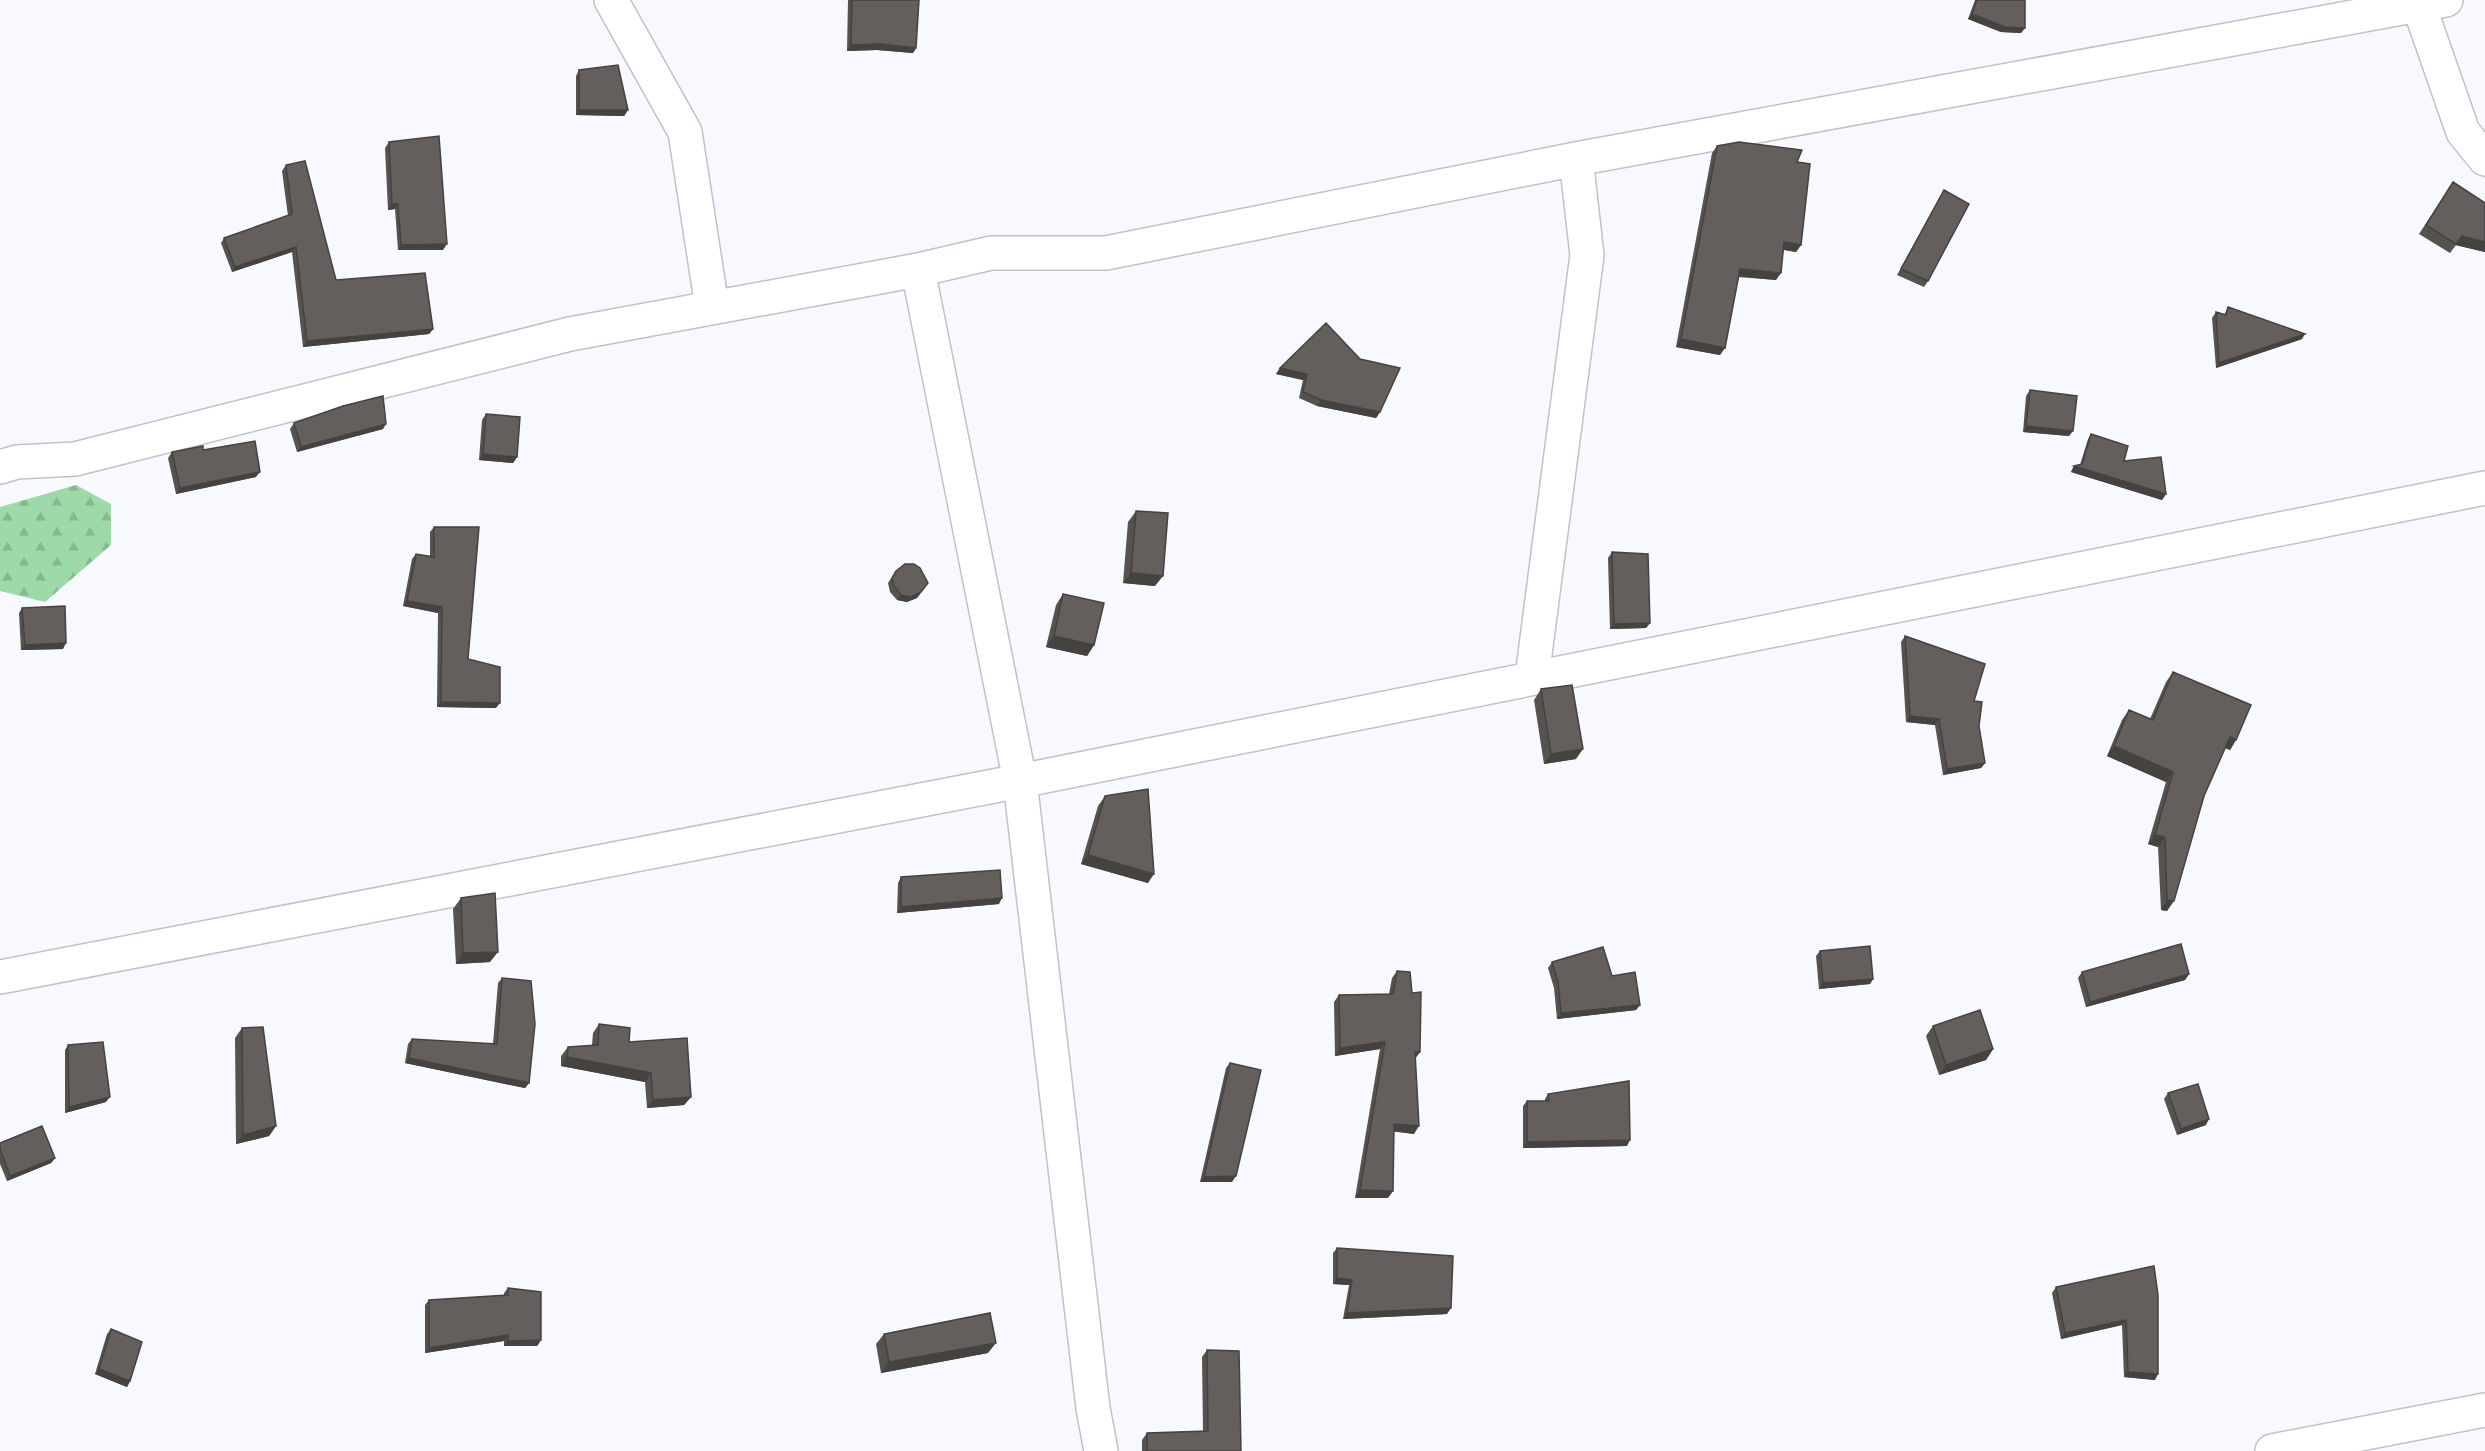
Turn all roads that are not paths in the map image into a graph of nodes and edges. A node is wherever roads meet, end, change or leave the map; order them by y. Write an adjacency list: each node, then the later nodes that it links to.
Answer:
1 (611, 0): 6 (street)
2 (2427, 2): 3 (street); 4 (street)
3 (1576, 159): 5 (street); 9 (street)
4 (2485, 159)
5 (918, 270): 6 (street); 10 (street)
6 (712, 307): 7 (street)
7 (0, 466)
8 (2485, 488): 9 (street)
9 (1532, 677): 10 (street)
10 (1020, 781): 11 (street); 13 (street)
11 (0, 977)
12 (2485, 1410): 14 (street)
13 (1101, 1451)
14 (2272, 1451)

